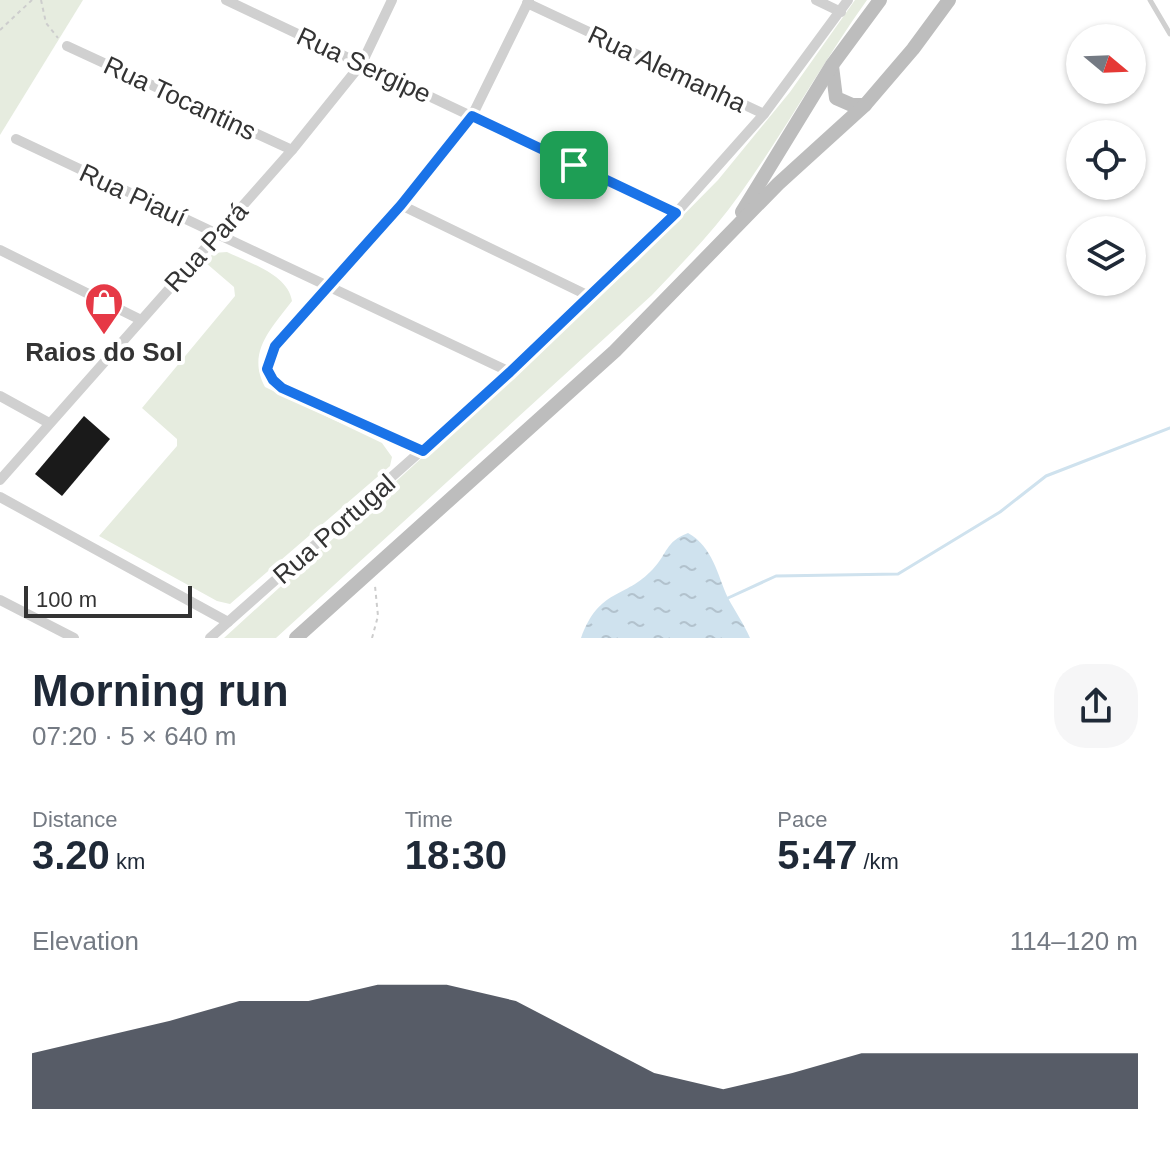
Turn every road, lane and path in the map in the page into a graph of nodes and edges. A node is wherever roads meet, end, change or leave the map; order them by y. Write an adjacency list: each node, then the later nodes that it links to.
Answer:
1 (32, 0): 12 (path)
2 (41, 0): 14 (path)
3 (226, 0): 15 (street, Rua Sergipe)
4 (392, 0): 15 (street, Rua Pará)
5 (816, 0): 11 (street)
6 (848, 0): 11 (street, Rua Portugal)
7 (880, 0): 16 (main road)
8 (949, 0): 17 (main road)
9 (1150, 0): 13 (lane)
10 (528, 2): 18 (street, Rua Alemanha); 19 (street)
11 (841, 12): 18 (street, Rua Portugal)
12 (0, 30)
13 (1170, 34)
14 (67, 46): 21 (street, Rua Tocantins)
15 (362, 63): 19 (street, Rua Sergipe); 21 (street, Rua Pará)
16 (832, 65): 17 (main road); 24 (main road)
17 (865, 105): 24 (main road)
18 (764, 114): 23 (street, Rua Portugal)
19 (472, 116): 22 (street); 23 (street, Rua Sergipe)
20 (16, 139): 25 (street, Rua Piauí)
21 (292, 150): 25 (street, Rua Pará)
22 (401, 205): 27 (street); 28 (street)
23 (676, 213): 28 (street, Rua Portugal)
24 (730, 233): 36 (main road)
25 (217, 235): 27 (street, Rua Piauí); 29 (street, Rua Pará)
26 (0, 250): 29 (street)
27 (329, 288): 30 (street, Rua Piauí); 33 (street)
28 (589, 296): 30 (street, Rua Portugal)
29 (141, 320): 32 (street, Rua Pará)
30 (510, 372): 33 (street, Rua Portugal)
31 (0, 396): 32 (street)
32 (49, 423): 34 (street, Rua Pará)
33 (423, 451): 38 (street, Rua Portugal)
34 (0, 480)
35 (0, 497): 38 (street)
36 (372, 570): 41 (main road); 42 (path)
37 (0, 600): 39 (street)
38 (228, 622): 40 (street, Rua Portugal)
39 (74, 638)
40 (210, 638)
41 (296, 638)
42 (372, 638)

